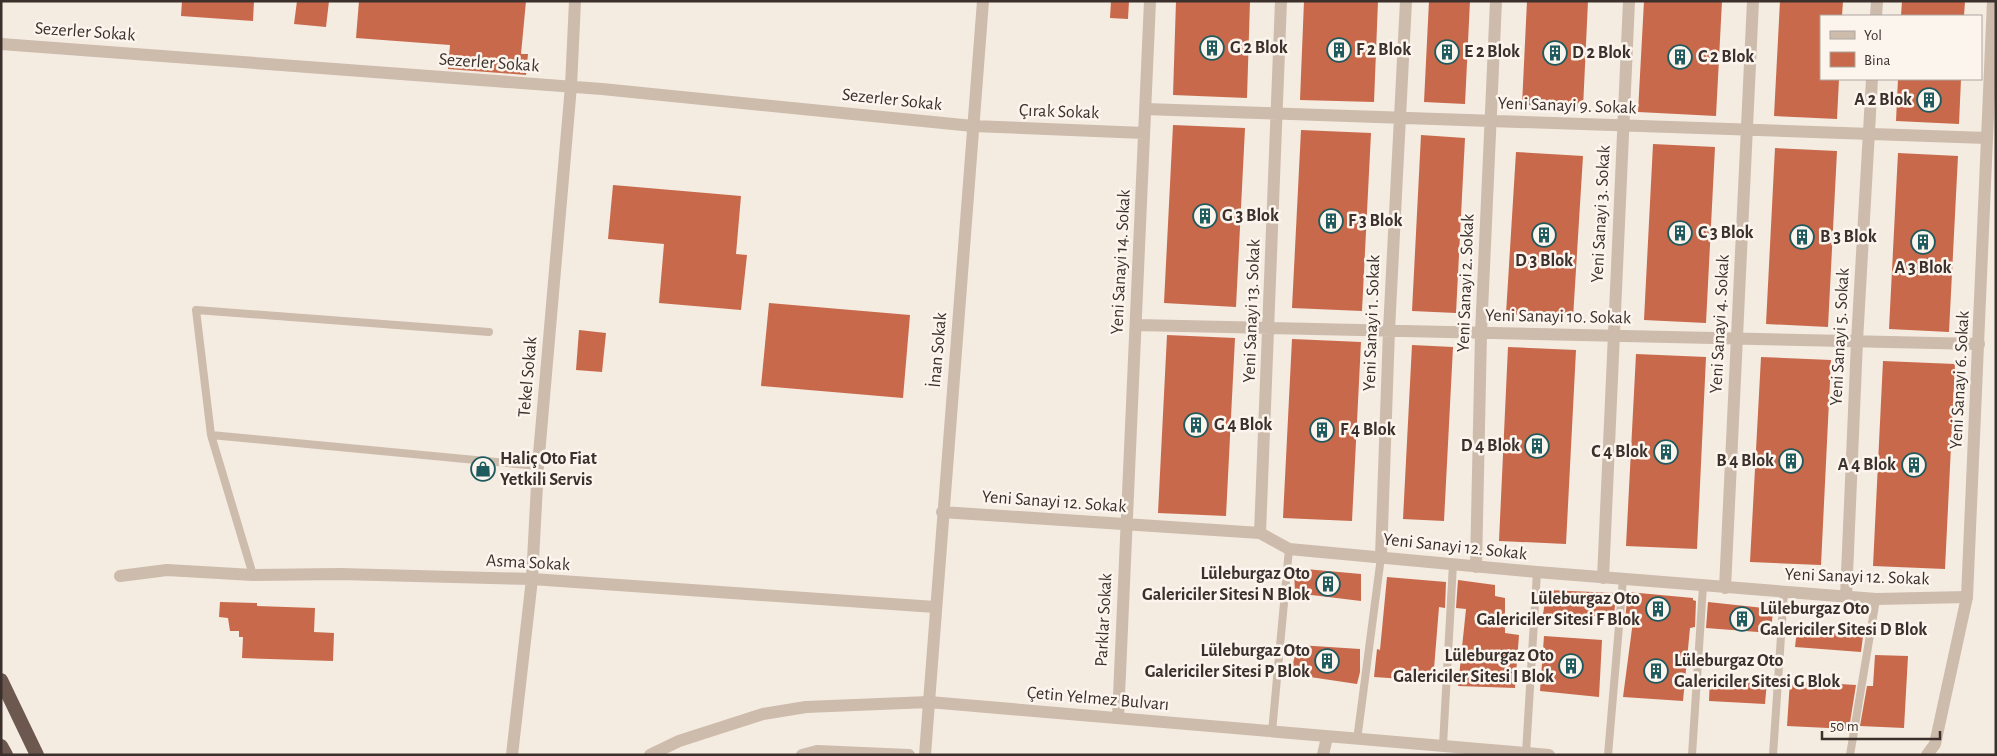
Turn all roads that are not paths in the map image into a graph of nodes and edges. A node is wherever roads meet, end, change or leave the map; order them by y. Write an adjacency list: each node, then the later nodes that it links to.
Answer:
1 (575, 1): 14 (street, Tekel Sokak)
2 (983, 1): 20 (street, İnan Sokak)
3 (1150, 1): 15 (street, Yeni Sanayi 14. Sokak)
4 (1281, 1): 16 (street, Yeni Sanayi 13. Sokak)
5 (1406, 1): 17 (street, Yeni Sanayi 1. Sokak)
6 (1496, 1): 18 (street, Yeni Sanayi 2. Sokak)
7 (1629, 1): 19 (street, Yeni Sanayi 3. Sokak)
8 (1753, 1): 21 (street, Yeni Sanayi 4. Sokak)
9 (1876, 1): 11 (street)
10 (1993, 1): 24 (street, Yeni Sanayi 6. Sokak)
11 (1876, 15)
12 (1, 44): 14 (street, Sezerler Sokak)
13 (1872, 80): 23 (street, Yeni Sanayi 5. Sokak)
14 (571, 86): 20 (street, Sezerler Sokak); 35 (street, Tekel Sokak)
15 (1145, 109): 16 (street, Yeni Sanayi 9. Sokak); 22 (street, Yeni Sanayi 14. Sokak)
16 (1277, 114): 17 (street, Yeni Sanayi 9. Sokak); 26 (street, Yeni Sanayi 13. Sokak)
17 (1400, 118): 18 (street, Yeni Sanayi 9. Sokak); 27 (street, Yeni Sanayi 1. Sokak)
18 (1490, 121): 19 (street, Yeni Sanayi 9. Sokak); 29 (street, Yeni Sanayi 2. Sokak)
19 (1623, 125): 21 (street, Yeni Sanayi 9. Sokak); 30 (street, Yeni Sanayi 3. Sokak)
20 (973, 126): 22 (street, Çırak Sokak); 36 (street, İnan Sokak)
21 (1746, 129): 23 (street, Yeni Sanayi 9. Sokak); 31 (street, Yeni Sanayi 4. Sokak)
22 (1144, 133): 25 (street, Yeni Sanayi 14. Sokak)
23 (1869, 134): 24 (street, Yeni Sanayi 9. Sokak); 32 (street, Yeni Sanayi 5. Sokak)
24 (1988, 138): 33 (street, Yeni Sanayi 6. Sokak)
25 (1136, 325): 26 (street, Yeni Sanayi 10. Sokak); 37 (street, Yeni Sanayi 14. Sokak)
26 (1268, 328): 27 (street, Yeni Sanayi 10. Sokak); 38 (street, Yeni Sanayi 13. Sokak)
27 (1389, 330): 29 (street, Yeni Sanayi 10. Sokak); 40 (street, Yeni Sanayi 1. Sokak)
28 (488, 332): 34 (lane)
29 (1480, 333): 30 (street, Yeni Sanayi 10. Sokak); 42 (street, Yeni Sanayi 2. Sokak)
30 (1613, 336): 31 (street, Yeni Sanayi 10. Sokak); 46 (street, Yeni Sanayi 3. Sokak)
31 (1736, 339): 32 (street, Yeni Sanayi 10. Sokak); 50 (street, Yeni Sanayi 4. Sokak)
32 (1857, 342): 33 (street, Yeni Sanayi 10. Sokak); 52 (street, Yeni Sanayi 5. Sokak)
33 (1979, 344): 53 (street, Yeni Sanayi 6. Sokak)
34 (211, 435): 35 (lane); 44 (lane)
35 (538, 466): 47 (street, Tekel Sokak)
36 (942, 512): 37 (street, Yeni Sanayi 12. Sokak); 55 (street, İnan Sokak)
37 (1126, 524): 38 (street, Yeni Sanayi 12. Sokak); 58 (street, Parklar Sokak)
38 (1260, 533): 39 (street, Yeni Sanayi 12. Sokak)
39 (1289, 548): 40 (street, Yeni Sanayi 12. Sokak); 59 (lane)
40 (1381, 557): 41 (street, Yeni Sanayi 12. Sokak); 61 (lane)
41 (1453, 564): 42 (street, Yeni Sanayi 12. Sokak); 62 (lane)
42 (1476, 566): 43 (street, Yeni Sanayi 12. Sokak)
43 (1537, 572): 46 (street, Yeni Sanayi 12. Sokak); 64 (lane)
44 (253, 575): 45 (street, Asma Sokak); 47 (street, Asma Sokak)
45 (120, 576)
46 (1603, 578): 48 (street, Yeni Sanayi 12. Sokak)
47 (532, 579): 55 (street, Asma Sokak); 67 (street, Tekel Sokak)
48 (1623, 579): 49 (street, Yeni Sanayi 12. Sokak); 74 (lane)
49 (1703, 586): 50 (street, Yeni Sanayi 12. Sokak); 75 (lane)
50 (1725, 588): 51 (street, Yeni Sanayi 12. Sokak)
51 (1784, 592): 52 (street, Yeni Sanayi 12. Sokak); 76 (lane)
52 (1846, 597): 54 (street, Yeni Sanayi 12. Sokak)
53 (1967, 597): 54 (street, Yeni Sanayi 12. Sokak); 78 (street, Yeni Sanayi 6. Sokak)
54 (1876, 600): 77 (lane)
55 (935, 607): 57 (street, İnan Sokak)
56 (1, 680): 66 (highway)
57 (929, 702): 58 (street, Çetin Yelmez Bulvarı); 68 (street, Çetin Yelmez Bulvarı); 71 (street, İnan Sokak)
58 (1118, 718): 59 (street, Çetin Yelmez Bulvarı)
59 (1272, 732): 60 (street, Çetin Yelmez Bulvarı)
60 (1327, 737): 61 (street, Çetin Yelmez Bulvarı); 72 (street)
61 (1357, 740): 62 (street, Çetin Yelmez Bulvarı)
62 (1443, 745): 64 (street, Çetin Yelmez Bulvarı)
63 (1, 746): 65 (highway)
64 (1526, 753): 73 (street, Çetin Yelmez Bulvarı)
65 (6, 755)
66 (37, 755)
67 (512, 755)
68 (650, 755)
69 (802, 755): 70 (street)
70 (909, 755)
71 (925, 755)
72 (1323, 755)
73 (1549, 755)
74 (1608, 755)
75 (1692, 755)
76 (1773, 755)
77 (1850, 755)
78 (1927, 755)

